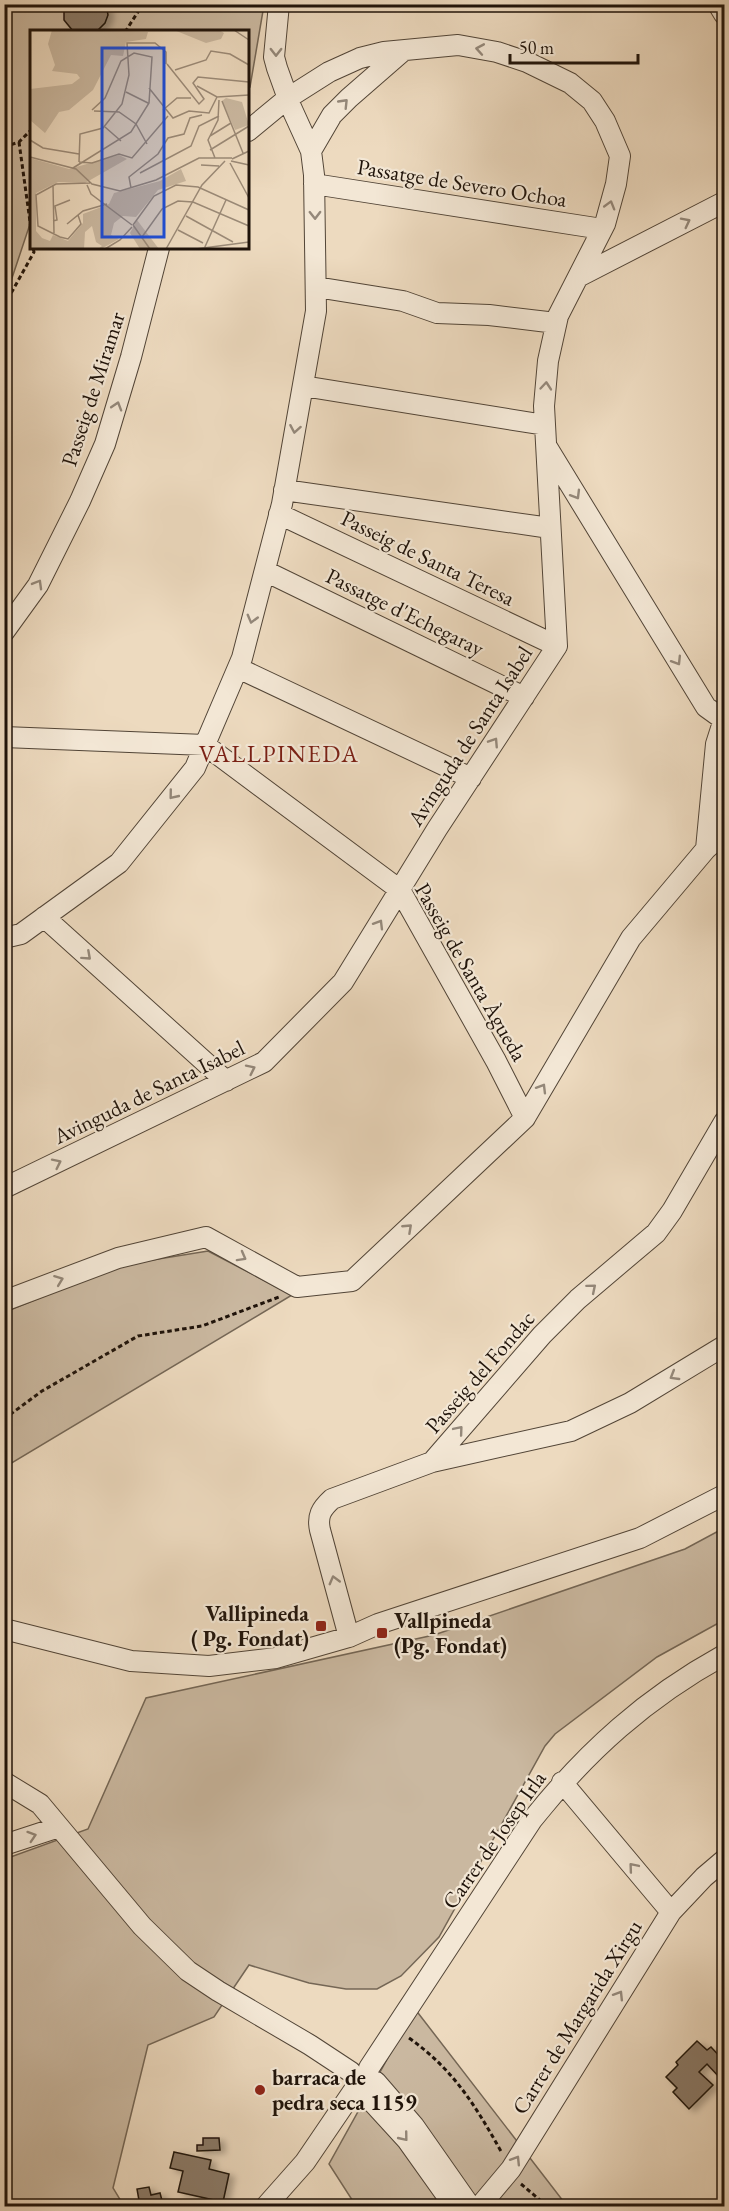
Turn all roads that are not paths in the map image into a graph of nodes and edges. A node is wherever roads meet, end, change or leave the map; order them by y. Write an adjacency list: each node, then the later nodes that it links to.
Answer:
1 (279, 4): 5 (street, one-way to 5)
2 (718, 4): 3 (street)
3 (724, 14)
4 (403, 51): 5 (street, Avinguda de Santa Isabel); 7 (street, one-way to 4); 10 (street, Avinguda de Santa Isabel, one-way to 4)
5 (288, 98): 6 (street); 7 (street)
6 (249, 130)
7 (311, 151): 8 (street)
8 (314, 184): 10 (street, Passatge de Severo Ochoa); 13 (street, one-way to 13)
9 (724, 202): 12 (street, one-way to 9)
10 (602, 229): 12 (street, Avinguda de Santa Isabel)
11 (159, 249): 21 (street, Passeig de Miramar, one-way to 11)
12 (578, 277): 14 (street, Avinguda de Santa Isabel)
13 (316, 287): 14 (street); 15 (street)
14 (556, 323): 16 (street, Avinguda de Santa Isabel, one-way to 14)
15 (303, 386): 16 (street); 17 (street, one-way to 17)
16 (545, 435): 19 (street, Avinguda de Santa Isabel); 25 (street, one-way to 25)
17 (284, 490): 18 (street); 19 (street)
18 (279, 514): 20 (street); 22 (street, Passeig de Santa Teresa)
19 (550, 528): 22 (street, Avinguda de Santa Isabel)
20 (264, 571): 23 (street, one-way to 23); 24 (street, Passatge d'Echegaray)
21 (4, 632)
22 (557, 646): 24 (street, Avinguda de Santa Isabel)
23 (238, 668): 27 (street); 28 (street)
24 (524, 697): 28 (street, Avinguda de Santa Isabel, one-way to 24)
25 (724, 719): 30 (street)
26 (4, 737): 27 (street)
27 (205, 745): 31 (street, Passeig de Santa Àgueda); 32 (street, one-way to 32)
28 (471, 778): 31 (street, Avinguda de Santa Isabel)
29 (724, 833): 30 (street)
30 (706, 849): 35 (street, one-way to 30)
31 (399, 890): 34 (street, Avinguda de Santa Isabel, one-way to 31); 35 (street, Passeig de Santa Àgueda)
32 (44, 917): 33 (street); 34 (street, one-way to 34)
33 (4, 938)
34 (226, 1081): 37 (street, Avinguda de Santa Isabel, one-way to 34)
35 (525, 1118): 38 (street, one-way to 35)
36 (724, 1122): 40 (street, Passeig del Fondac, one-way to 36)
37 (4, 1188)
38 (4, 1301)
39 (724, 1346): 40 (street, one-way to 40)
40 (432, 1462): 43 (street, Passeig del Fondac, one-way to 40)
41 (724, 1495): 43 (street)
42 (4, 1629): 43 (street)
43 (349, 1637)
44 (724, 1655): 46 (street, Carrer de Josep Irla)
45 (4, 1782): 47 (street)
46 (562, 1782): 50 (street, one-way to 46); 51 (street, Carrer de Josep Irla)
47 (59, 1827): 48 (street, one-way to 47); 51 (street)
48 (4, 1845)
49 (724, 1860): 50 (street, Carrer de Margarida Xirgu)
50 (670, 1912): 55 (street, Carrer de Margarida Xirgu, one-way to 50)
51 (363, 2081): 52 (street, Carrer de Josep Irla); 53 (street, one-way to 53); 54 (street)
52 (266, 2206)
53 (454, 2206)
54 (470, 2206)
55 (480, 2206)

